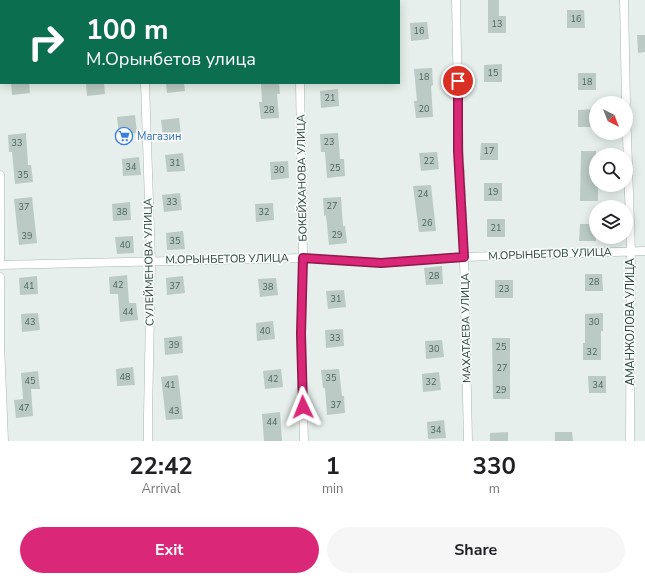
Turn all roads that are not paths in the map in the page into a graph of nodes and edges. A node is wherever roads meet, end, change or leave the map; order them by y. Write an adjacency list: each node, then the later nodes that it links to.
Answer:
1 (456, 0): 10 (street, МАХАТАЕВА УЛИЦА)
2 (624, 0): 5 (street)
3 (145, 84): 13 (street, СУЛЕЙМЕНОВА УЛИЦА)
4 (300, 84): 11 (street, БОКЕЙХАНОВА УЛИЦА)
5 (626, 96)
6 (627, 140): 9 (street, АМАНЖОЛОВА УЛИЦА)
7 (0, 175): 12 (street)
8 (645, 251): 9 (street, М.ОРЫНБЕТОВ УЛИЦА)
9 (631, 252): 10 (street, М.ОРЫНБЕТОВ УЛИЦА); 20 (street, АМАНЖОЛОВА УЛИЦА)
10 (464, 257): 11 (street, М.ОРЫНБЕТОВ УЛИЦА); 19 (street, МАХАТАЕВА УЛИЦА)
11 (303, 258): 13 (street, М.ОРЫНБЕТОВ УЛИЦА); 18 (street, БОКЕЙХАНОВА УЛИЦА)
12 (0, 260)
13 (151, 261): 14 (street, М.ОРЫНБЕТОВ УЛИЦА); 17 (street, СУЛЕЙМЕНОВА УЛИЦА)
14 (0, 265)
15 (0, 277): 16 (street)
16 (4, 441)
17 (148, 441)
18 (304, 441)
19 (468, 441)
20 (630, 441)

